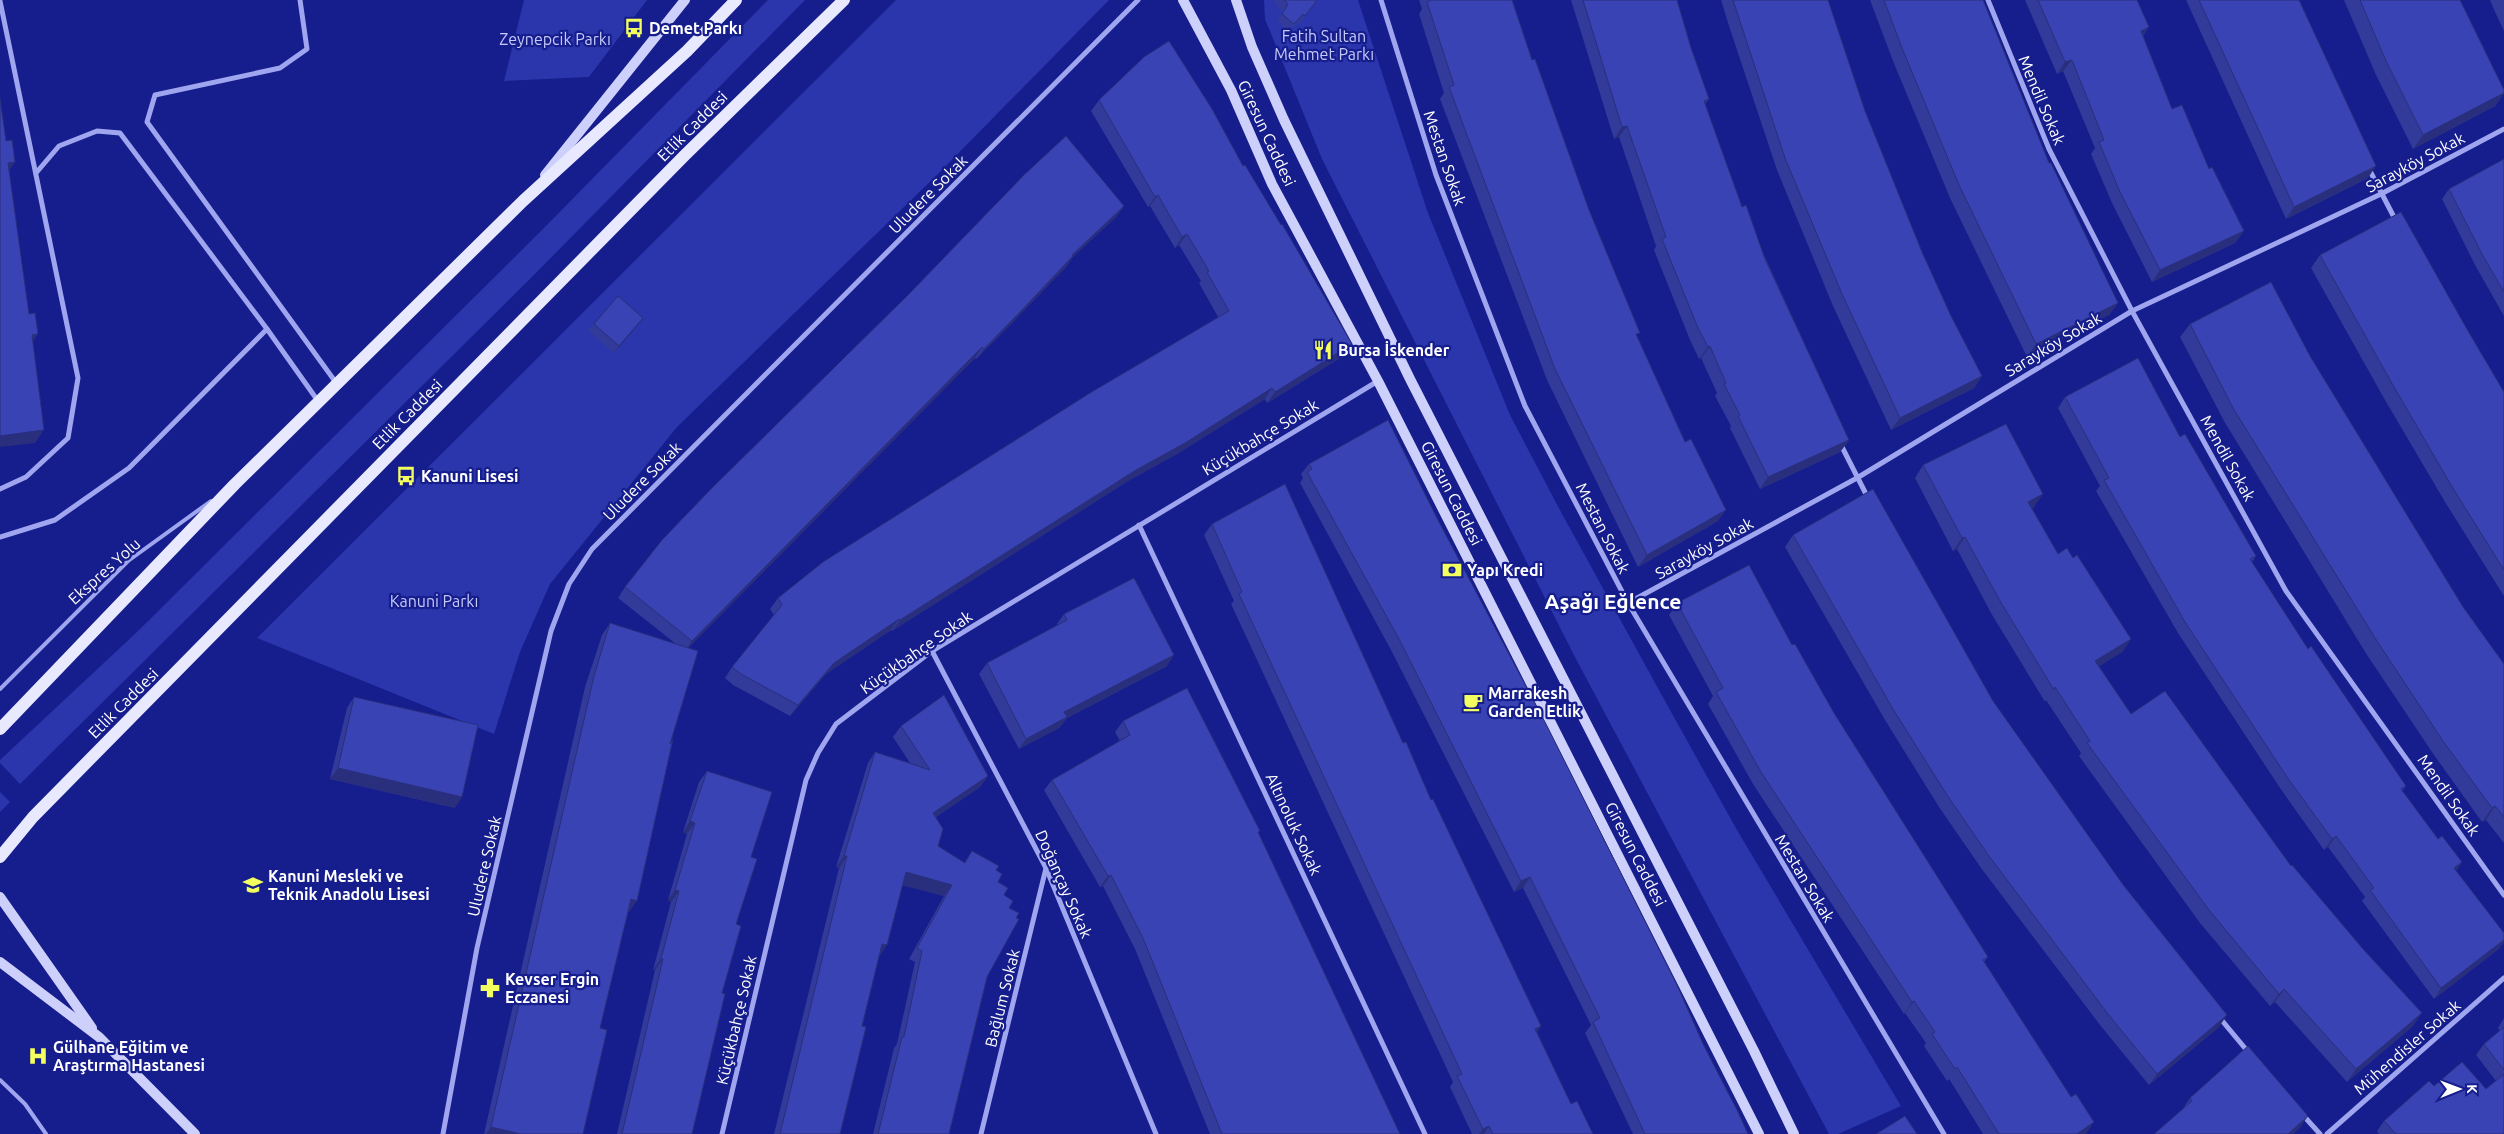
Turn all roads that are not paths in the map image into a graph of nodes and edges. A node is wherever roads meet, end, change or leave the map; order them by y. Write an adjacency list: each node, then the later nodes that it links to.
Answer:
1 (300, 0): 20 (street)
2 (685, 0): 15 (main road)
3 (736, 0): 15 (main road)
4 (844, 0): 33 (main road, Etlik Caddesi)
5 (1138, 0): 46 (street, Uludere Sokak)
6 (1183, 0): 19 (main road, Giresun Caddesi)
7 (1236, 0): 52 (main road, Giresun Caddesi)
8 (1381, 0): 29 (street, Mestan Sokak)
9 (1988, 0): 17 (street, Mendil Sokak)
10 (0, 1): 13 (street)
11 (2504, 129): 14 (street, Sarayköy Sokak)
12 (2365, 159): 14 (street)
13 (36, 173): 18 (street); 25 (street)
14 (2381, 194): 16 (street); 17 (street, Sarayköy Sokak)
15 (524, 201): 20 (main road)
16 (2400, 228)
17 (2132, 311): 23 (street, Sarayköy Sokak); 35 (street, Mendil Sokak)
18 (267, 329): 21 (street); 28 (street)
19 (1378, 381): 27 (street, Küçükbahçe Sokak); 51 (main road, Giresun Caddesi)
20 (337, 384): 21 (main road)
21 (319, 403): 24 (main road)
22 (1837, 435): 23 (street)
23 (1857, 478): 26 (street); 29 (street, Sarayköy Sokak)
24 (236, 484): 31 (lane, Ekspres Yolu); 32 (main road)
25 (0, 488)
26 (1871, 504)
27 (1139, 525): 30 (street, Küçükbahçe Sokak); 50 (street, Altınoluk Sokak)
28 (0, 537)
29 (1628, 604): 53 (street, Mestan Sokak)
30 (932, 651): 34 (street, Doğançay Sokak); 47 (street, Küçükbahçe Sokak)
31 (0, 689)
32 (0, 729)
33 (0, 858)
34 (1046, 868): 48 (street, Bağlum Sokak); 49 (street, Doğançay Sokak)
35 (2504, 895)
36 (0, 897): 40 (main road)
37 (0, 962): 40 (main road)
38 (2504, 978): 55 (street, Mühendisler Sokak)
39 (2216, 1012): 41 (street)
40 (99, 1037): 45 (main road)
41 (2252, 1057)
42 (0, 1080): 44 (lane)
43 (2295, 1106): 54 (street)
44 (46, 1134)
45 (195, 1134)
46 (443, 1134)
47 (722, 1134)
48 (981, 1134)
49 (1156, 1134)
50 (1425, 1134)
51 (1759, 1134)
52 (1794, 1134)
53 (1944, 1134)
54 (2320, 1134)
55 (2327, 1134)

